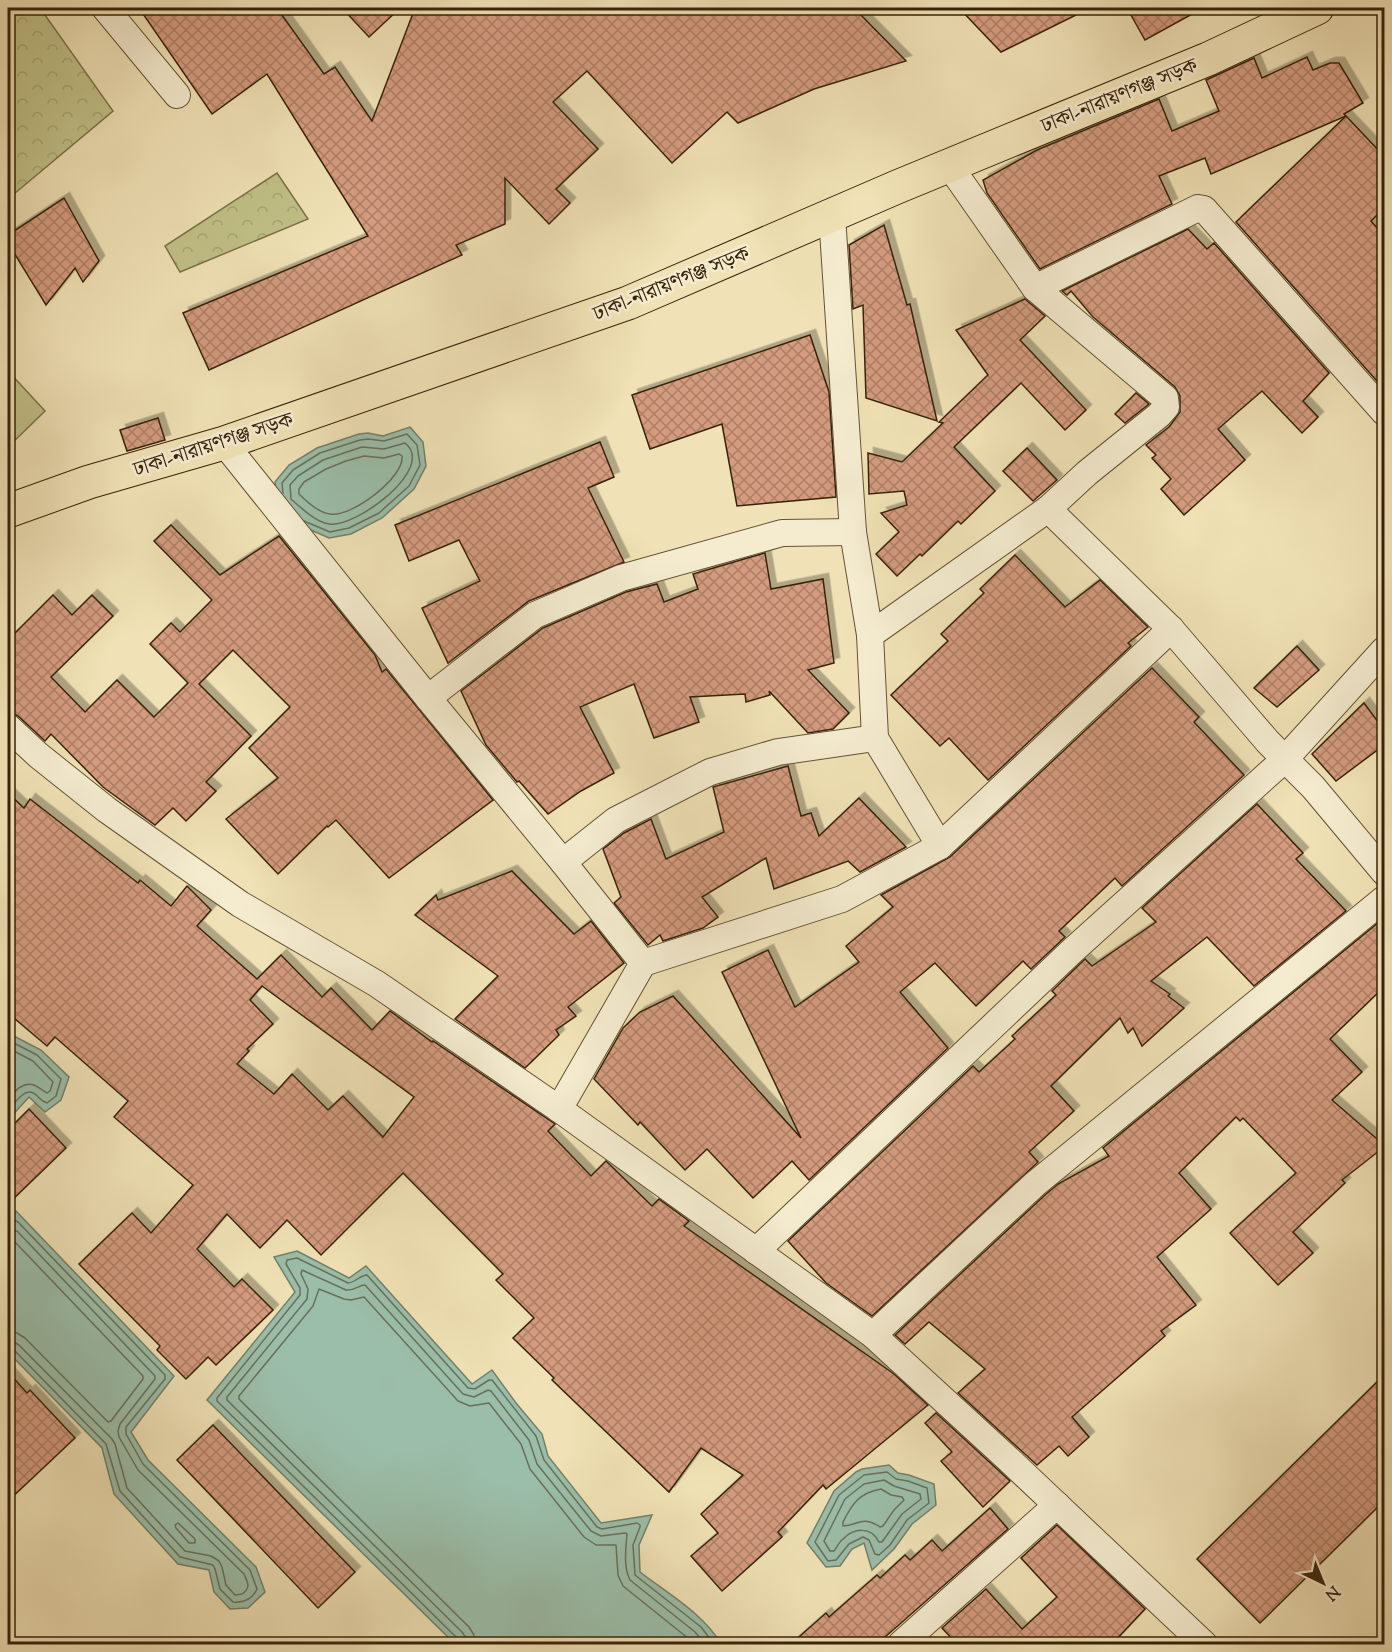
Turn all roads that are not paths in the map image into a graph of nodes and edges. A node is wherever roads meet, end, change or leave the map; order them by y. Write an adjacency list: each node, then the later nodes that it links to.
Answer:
1 (105, 8): 3 (street)
2 (1317, 8): 4 (highway, ঢাকা-নারায়ণগঞ্জ সড়ক)
3 (177, 95)
4 (949, 165): 5 (highway, ঢাকা-নারায়ণগঞ্জ সড়ক); 6 (street)
5 (832, 216): 8 (highway, ঢাকা-নারায়ণগঞ্জ সড়ক); 11 (street)
6 (1035, 288): 7 (street); 9 (street)
7 (1384, 412)
8 (224, 443): 10 (highway, ঢাকা-নারায়ণগঞ্জ সড়ক); 15 (street)
9 (1048, 509): 12 (street); 13 (street)
10 (8, 511)
11 (853, 532): 13 (street); 15 (street)
12 (1175, 633): 18 (street); 19 (street)
13 (870, 635): 17 (street)
14 (1384, 650): 18 (street)
15 (428, 698): 20 (street)
16 (8, 727): 24 (street)
17 (875, 738): 19 (street); 20 (street)
18 (1276, 751): 21 (street); 25 (street)
19 (940, 846): 23 (street)
20 (563, 862): 23 (street)
21 (1384, 872)
22 (1384, 899): 26 (street)
23 (643, 963): 24 (street)
24 (559, 1109): 25 (street)
25 (756, 1251): 26 (street)
26 (873, 1335): 27 (street)
27 (1057, 1505): 28 (street); 29 (street)
28 (901, 1644)
29 (1204, 1644)

